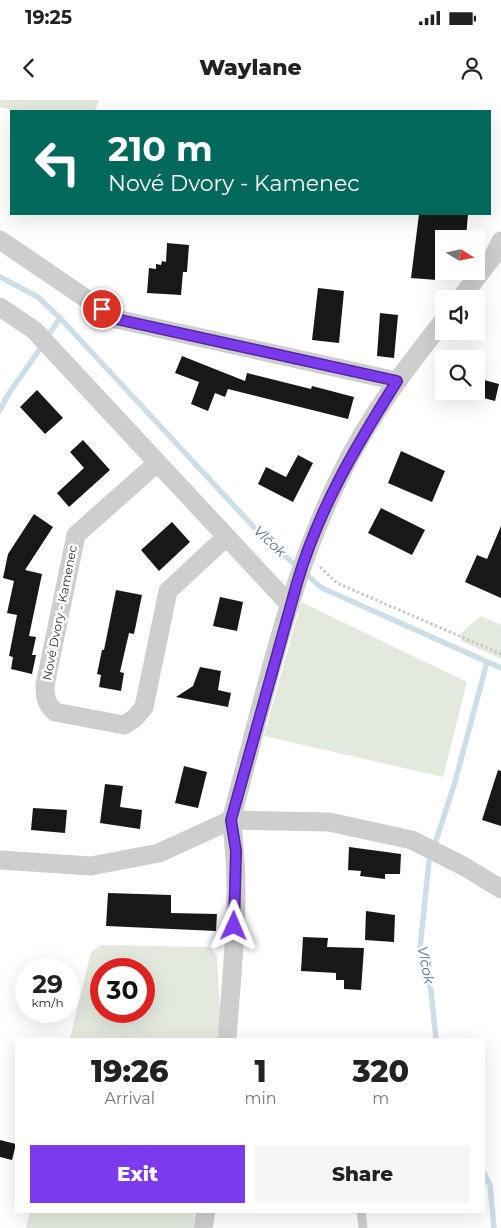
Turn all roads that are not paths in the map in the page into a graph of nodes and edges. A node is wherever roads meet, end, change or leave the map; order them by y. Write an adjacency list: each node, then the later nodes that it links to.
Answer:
1 (0, 240): 6 (street)
2 (501, 241): 3 (street)
3 (467, 290)
4 (0, 306): 7 (street)
5 (435, 332): 6 (street)
6 (397, 381): 9 (street)
7 (157, 462): 8 (street); 8 (street, Nové Dvory - Kamenec)
8 (226, 537): 9 (street)
9 (291, 602): 10 (street)
10 (231, 820): 11 (street); 12 (street); 13 (street)
11 (0, 860)
12 (501, 889)
13 (227, 1038)
14 (206, 1213): 16 (street)
15 (361, 1213): 17 (lane)
16 (203, 1228)
17 (362, 1228)

